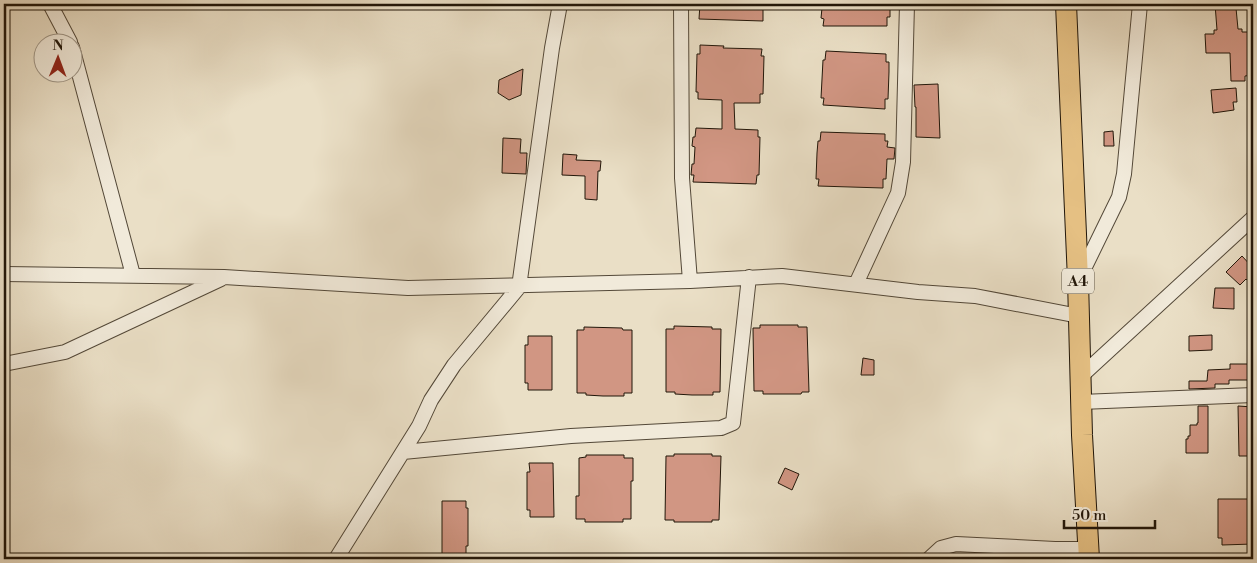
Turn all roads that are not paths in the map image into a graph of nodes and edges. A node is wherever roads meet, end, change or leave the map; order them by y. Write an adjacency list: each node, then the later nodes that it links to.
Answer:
1 (50, 4): 7 (street)
2 (560, 4): 17 (street)
3 (681, 4): 15 (street)
4 (907, 4): 16 (street)
5 (1066, 4): 14 (highway, A4)
6 (1140, 4): 14 (street)
7 (65, 32)
8 (81, 82): 11 (street)
9 (1253, 218): 20 (street)
10 (4, 274): 11 (street)
11 (134, 275): 12 (street)
12 (224, 277): 17 (street); 19 (street)
13 (749, 278): 15 (street); 16 (street); 23 (street)
14 (1078, 280): 18 (highway, A4)
15 (690, 281): 17 (street)
16 (856, 284): 18 (street)
17 (518, 286): 23 (street)
18 (1078, 316): 20 (highway, A4)
19 (4, 364)
20 (1080, 377): 22 (highway, A4)
21 (1253, 395): 22 (street)
22 (1081, 402): 24 (highway, A4)
23 (403, 452): 25 (street)
24 (1089, 554): 26 (street)
25 (336, 559)
26 (929, 559)

